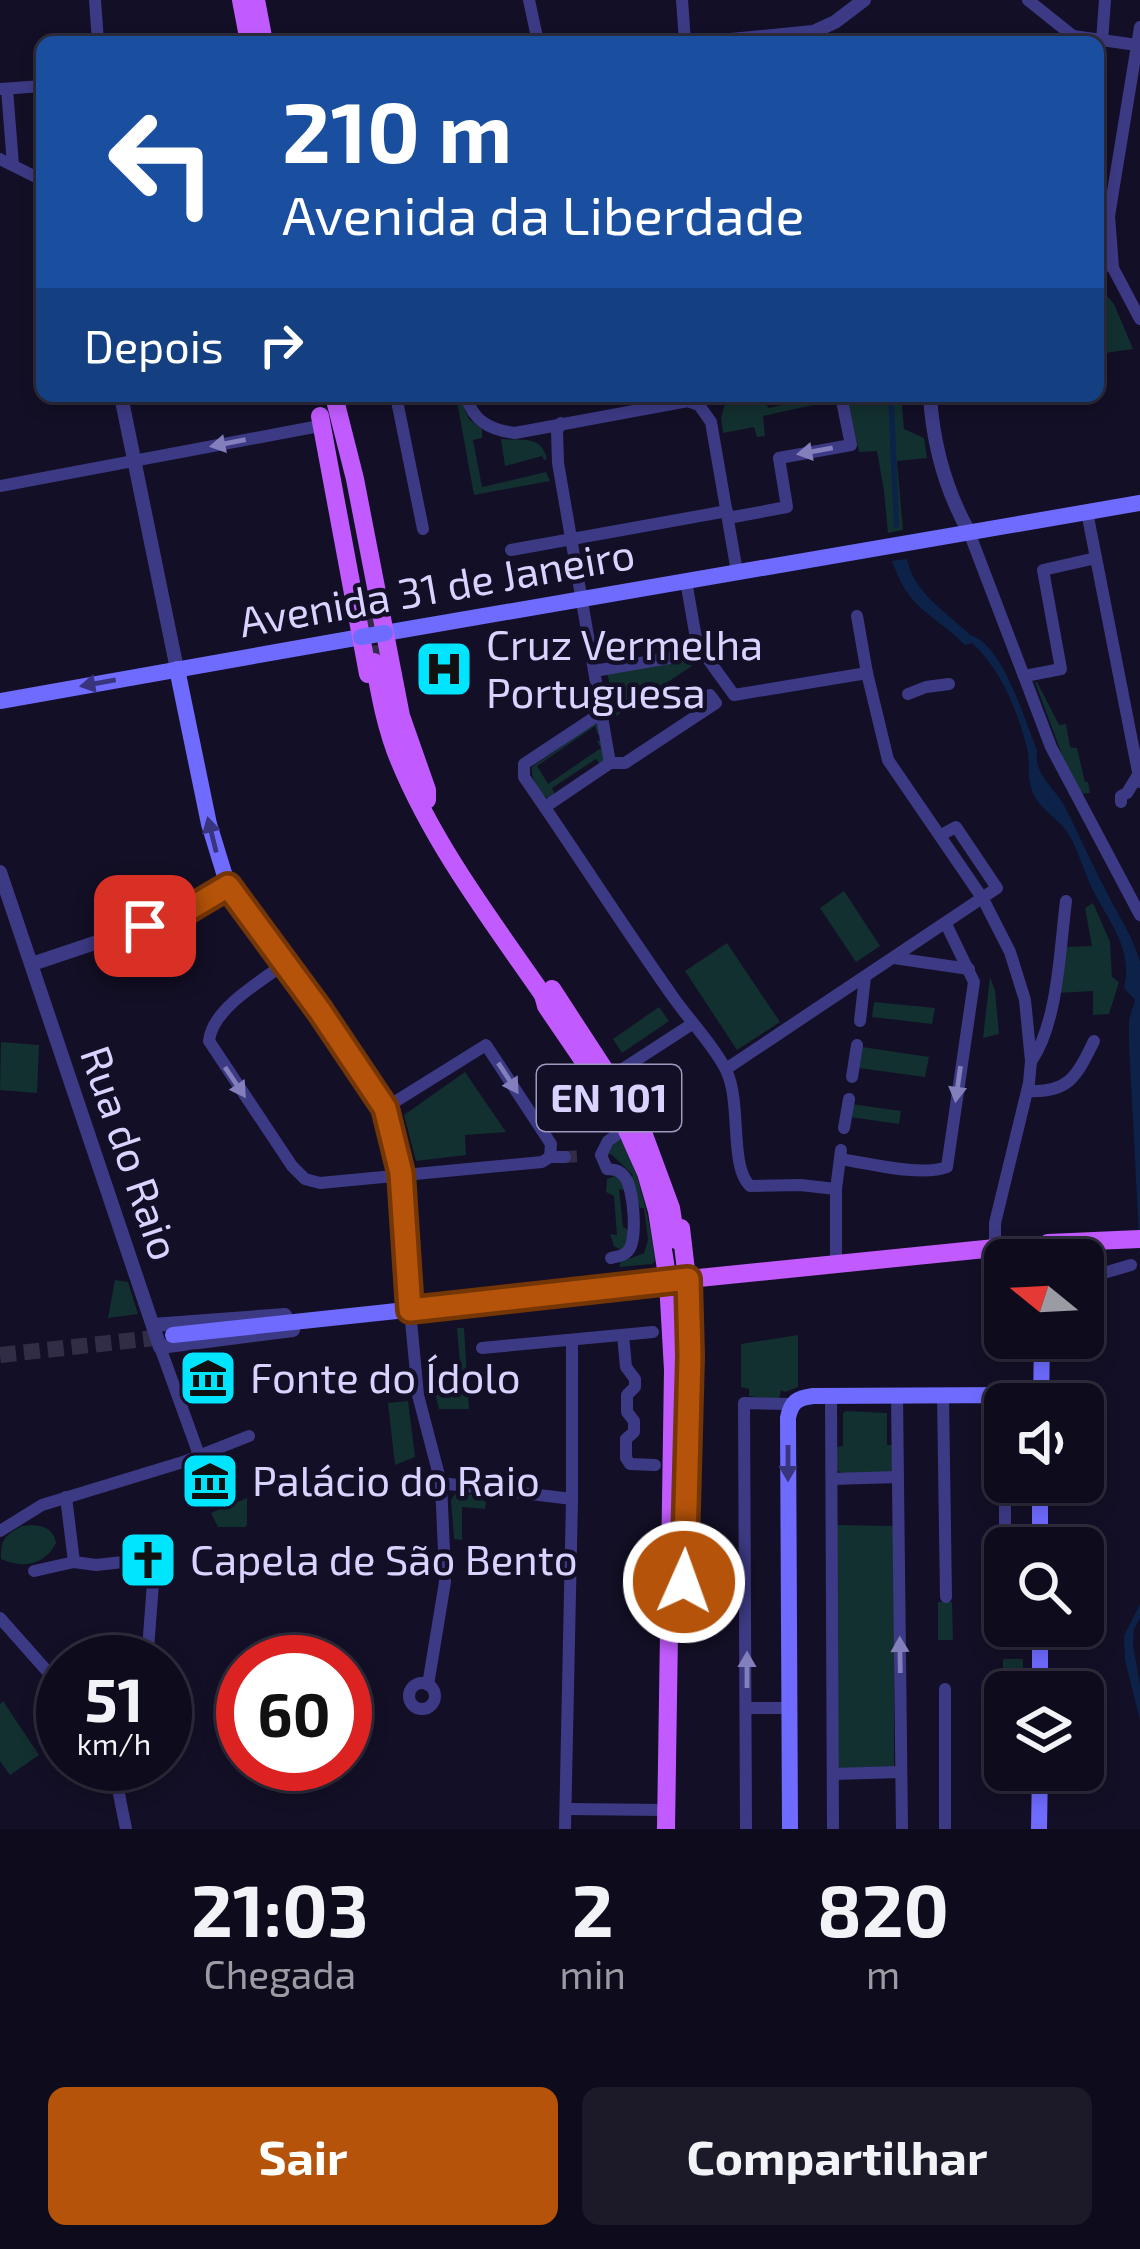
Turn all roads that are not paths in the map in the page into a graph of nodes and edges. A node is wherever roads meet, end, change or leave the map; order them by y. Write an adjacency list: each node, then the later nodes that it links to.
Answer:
1 (95, 0): 11 (street)
2 (241, 0): 12 (main road)
3 (256, 0): 13 (main road)
4 (530, 0): 14 (street)
5 (682, 0): 15 (street)
6 (864, 0): 10 (street)
7 (1028, 0): 17 (street)
8 (1105, 0): 18 (street)
9 (1140, 27): 20 (street)
10 (820, 35): 16 (street)
11 (98, 36)
12 (248, 36)
13 (263, 36)
14 (537, 36)
15 (685, 36)
16 (777, 36)
17 (1073, 36)
18 (1102, 36)
19 (1104, 41): 20 (street)
20 (1137, 45): 25 (street)
21 (36, 86): 22 (street)
22 (3, 89): 23 (street)
23 (6, 162): 24 (street)
24 (36, 178)
25 (1109, 216): 26 (street); 28 (street)
26 (1104, 222)
27 (1104, 262): 28 (street)
28 (1113, 268): 29 (street)
29 (1140, 319)
30 (122, 402): 42 (street)
31 (397, 402): 48 (street)
32 (468, 402): 41 (street)
33 (681, 402): 40 (street)
34 (691, 402): 39 (street)
35 (714, 402): 39 (street)
36 (842, 402): 47 (street, one-way to 47)
37 (930, 402): 49 (street)
38 (325, 407): 42 (street, one-way to 42); 56 (main road); 58 (main road); 59 (main road)
39 (711, 422): 47 (street)
40 (561, 423): 41 (street); 43 (street)
41 (526, 430): 43 (street)
42 (134, 461): 44 (street); 62 (street)
43 (558, 463): 50 (street)
44 (0, 486)
45 (1140, 503): 46 (main road, Avenida 31 de Janeiro)
46 (1087, 512): 49 (main road, Avenida 31 de Janeiro); 52 (street)
47 (727, 514): 50 (street); 53 (street)
48 (423, 529)
49 (969, 532): 53 (main road, Avenida 31 de Janeiro); 65 (street)
50 (572, 541): 51 (street); 55 (street)
51 (511, 550)
52 (1096, 558): 65 (street); 73 (street)
53 (737, 572): 54 (main road, Avenida 31 de Janeiro)
54 (686, 581): 55 (main road, Avenida 31 de Janeiro); 61 (street)
55 (583, 600): 58 (main road, Avenida 31 de Janeiro); 60 (street)
56 (369, 614)
57 (857, 616): 64 (street)
58 (386, 633): 59 (main road, Avenida 31 de Janeiro, bridge); 75 (main road)
59 (361, 637): 62 (main road, Avenida 31 de Janeiro); 77 (main road)
60 (591, 652): 63 (street); 67 (street)
61 (703, 652): 63 (street); 64 (street)
62 (177, 669): 70 (main road, Avenida 31 de Janeiro, one-way to 70); 79 (main road, one-way to 62)
63 (600, 670): 67 (street)
64 (867, 673): 80 (street)
65 (1025, 676): 82 (street)
66 (949, 684): 68 (street)
67 (597, 691): 71 (street)
68 (908, 694)
69 (710, 695): 72 (street)
70 (0, 701)
71 (601, 713): 72 (street); 76 (street)
72 (610, 763): 76 (street)
73 (1139, 778): 74 (street)
74 (1126, 799)
75 (427, 800): 77 (main road, EN 101); 90 (main road, EN 101)
76 (544, 807): 92 (street)
77 (433, 832): 89 (main road, EN 101)
78 (0, 872): 85 (street, Rua do Raio)
79 (228, 886): 85 (street); 86 (main road)
80 (983, 899): 83 (street); 95 (street)
81 (1066, 902): 95 (street)
82 (1140, 915)
83 (946, 924): 84 (street); 87 (street)
84 (894, 958): 87 (street); 88 (street)
85 (32, 964): 116 (street, Rua do Raio)
86 (284, 964): 98 (main road); 105 (street, one-way to 105)
87 (969, 969): 106 (street, one-way to 106)
88 (866, 977): 91 (street); 96 (street)
89 (543, 995): 90 (main road); 103 (main road, EN 101)
90 (570, 1017): 97 (main road, EN 101)
91 (860, 1021)
92 (692, 1024): 96 (street); 97 (street)
93 (1094, 1041): 100 (street)
94 (857, 1046): 99 (street)
95 (1031, 1061): 100 (street)
96 (726, 1069): 106 (street)
97 (618, 1072): 113 (main road, EN 101)
98 (362, 1074): 102 (street)
99 (852, 1077)
100 (1028, 1091): 107 (street)
101 (849, 1099): 104 (street)
102 (385, 1108): 105 (street); 105 (street, one-way to 105)
103 (626, 1128): 109 (street); 113 (main road, EN 101)
104 (844, 1128)
105 (401, 1173): 114 (street)
106 (836, 1189): 110 (street)
107 (1001, 1239)
108 (984, 1250): 110 (main road)
109 (610, 1258)
110 (836, 1265): 113 (main road)
111 (1131, 1265): 112 (street)
112 (1104, 1273)
113 (678, 1280): 114 (main road); 142 (main road)
114 (410, 1310): 115 (main road); 135 (street)
115 (320, 1320): 116 (street); 120 (main road)
116 (153, 1324): 120 (street, Rua do Raio)
117 (653, 1332): 118 (street)
118 (623, 1335): 119 (street); 132 (street)
119 (572, 1340): 121 (street); 137 (street)
120 (166, 1341): 131 (street, Rua do Raio)
121 (482, 1348)
122 (1042, 1359): 124 (main road)
123 (681, 1368): 142 (main road)
124 (1042, 1382)
125 (944, 1394): 127 (main road); 128 (main road); 141 (street)
126 (831, 1395): 127 (main road); 129 (main road); 134 (street)
127 (897, 1395): 133 (street)
128 (984, 1395)
129 (791, 1404): 148 (street, one-way to 129); 149 (main road, one-way to 149)
130 (249, 1436): 131 (street)
131 (199, 1455): 136 (street)
132 (655, 1465)
133 (898, 1477): 134 (street); 150 (street, one-way to 133)
134 (832, 1479): 151 (street)
135 (441, 1483): 137 (street); 146 (street)
136 (66, 1497): 138 (street); 139 (street)
137 (572, 1499): 154 (street)
138 (0, 1531)
139 (74, 1562): 140 (street); 144 (street)
140 (34, 1571)
141 (946, 1597)
142 (677, 1607): 155 (main road); 158 (main road)
143 (0, 1618): 145 (street)
144 (149, 1635)
145 (36, 1659)
146 (428, 1685)
147 (946, 1689): 163 (street)
148 (747, 1708): 149 (street); 159 (street)
149 (789, 1708): 160 (main road)
150 (901, 1772): 151 (street); 162 (street)
151 (833, 1774): 161 (street)
152 (118, 1791): 156 (street)
153 (1040, 1791): 164 (main road)
154 (567, 1809): 155 (street); 157 (street)
155 (666, 1820)
156 (126, 1829)
157 (566, 1829)
158 (678, 1829)
159 (746, 1829)
160 (790, 1829)
161 (833, 1829)
162 (902, 1829)
163 (945, 1829)
164 (1039, 1829)

